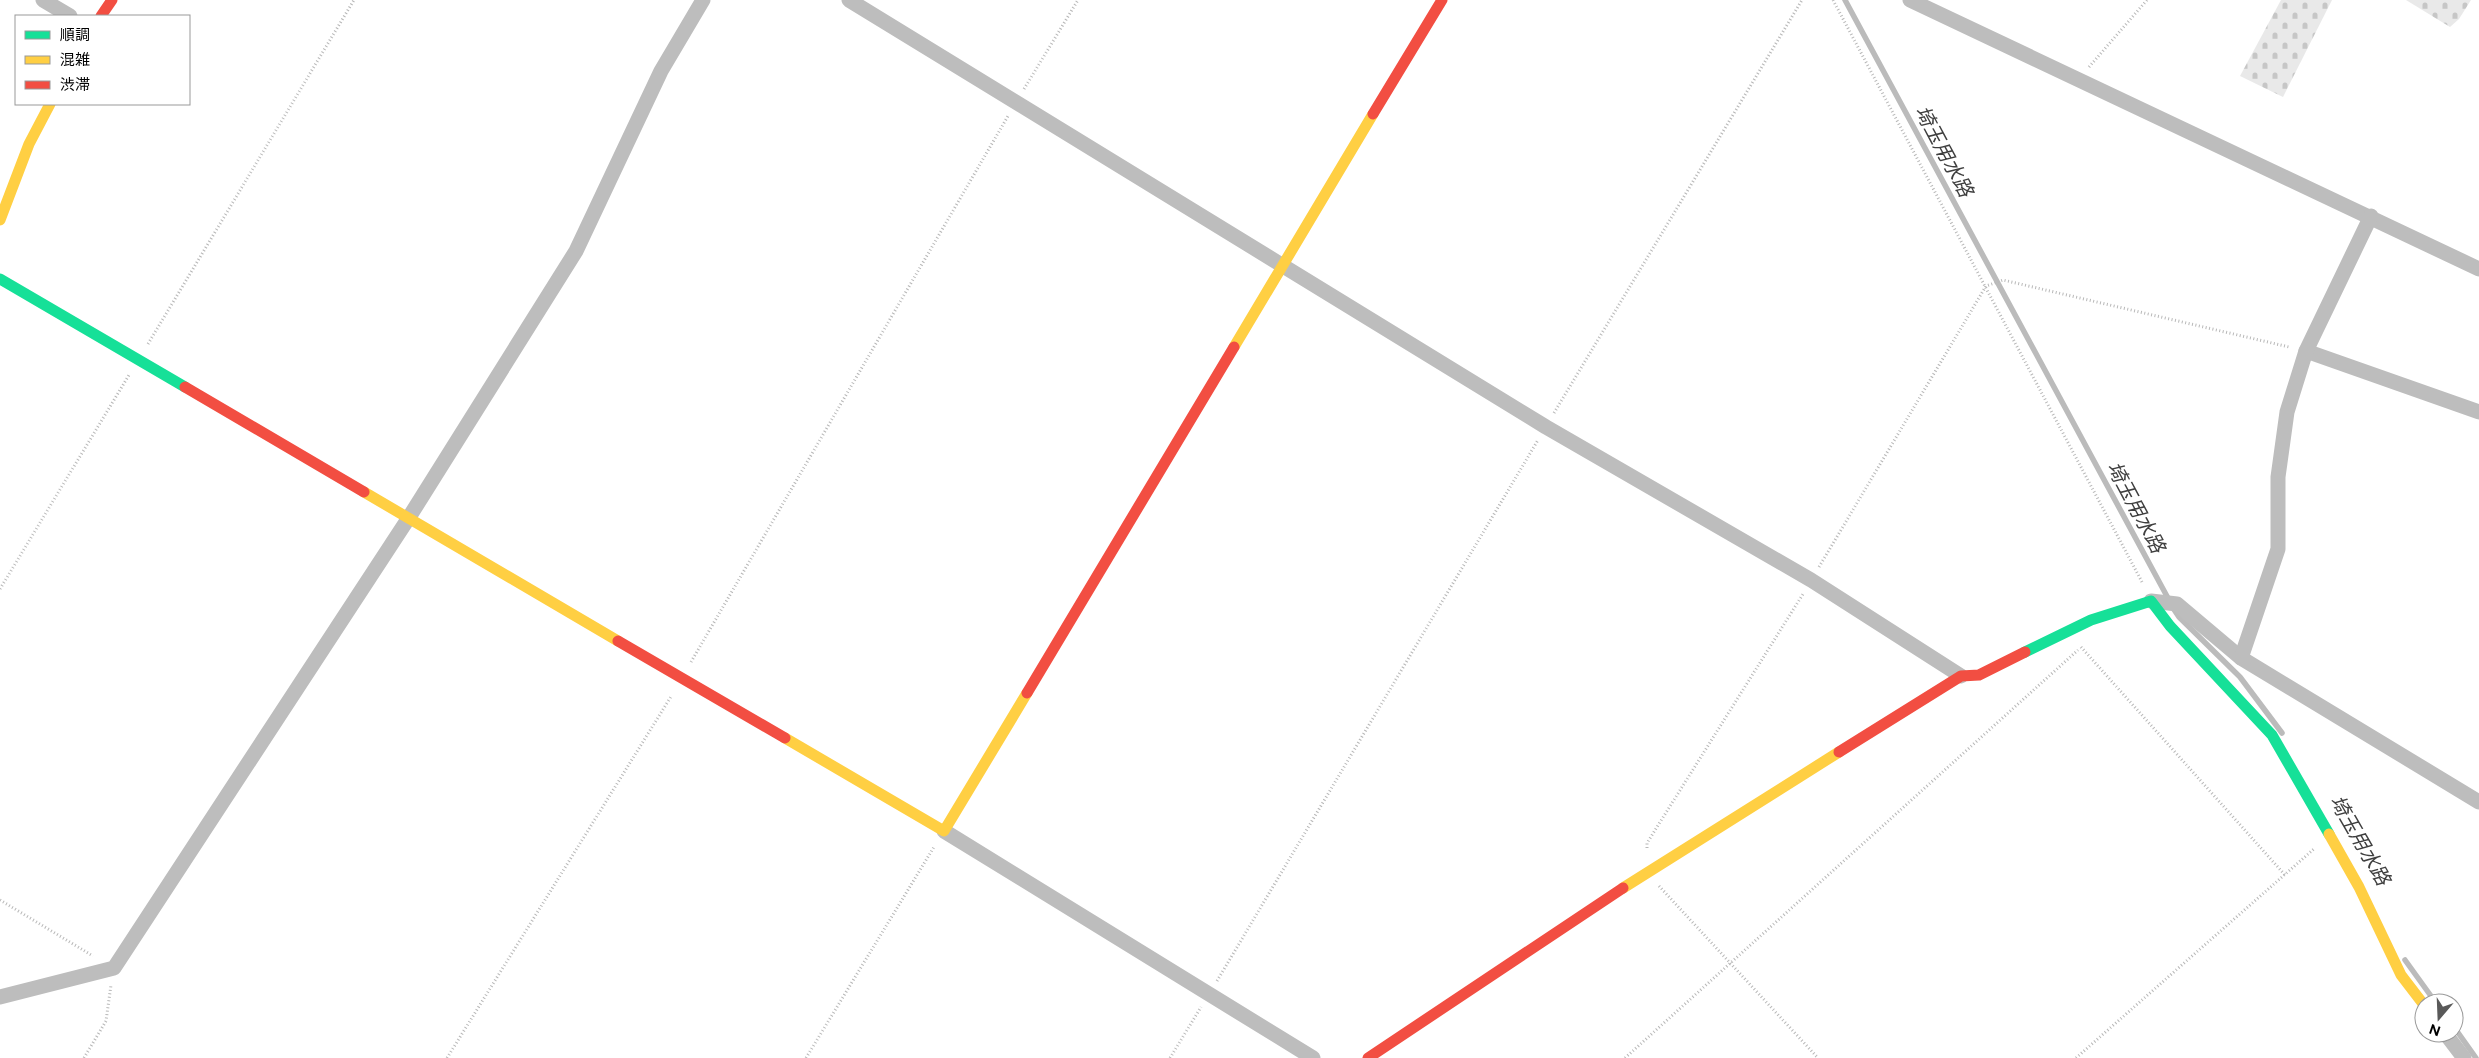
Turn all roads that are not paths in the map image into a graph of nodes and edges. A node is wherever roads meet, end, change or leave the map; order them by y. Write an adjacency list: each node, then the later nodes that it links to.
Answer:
1 (43, 0): 7 (street)
2 (112, 0): 8 (street)
3 (703, 0): 17 (street)
4 (849, 0): 12 (street)
5 (1442, 0): 12 (street)
6 (1910, 0): 10 (street)
7 (68, 15)
8 (102, 15)
9 (49, 105): 11 (street)
10 (2371, 216): 13 (street); 15 (street)
11 (0, 220)
12 (1282, 266): 20 (street); 22 (street)
13 (2479, 269)
14 (0, 279): 17 (street)
15 (2306, 351): 16 (street); 19 (street)
16 (2479, 412)
17 (408, 519): 22 (street); 24 (street)
18 (2152, 601): 19 (street); 20 (street); 23 (street)
19 (2241, 658): 21 (street)
20 (1961, 676): 27 (street)
21 (2479, 802)
22 (944, 831): 26 (street)
23 (2415, 993)
24 (0, 997)
25 (2453, 1043): 28 (street)
26 (1313, 1058)
27 (1368, 1058)
28 (2464, 1058)

